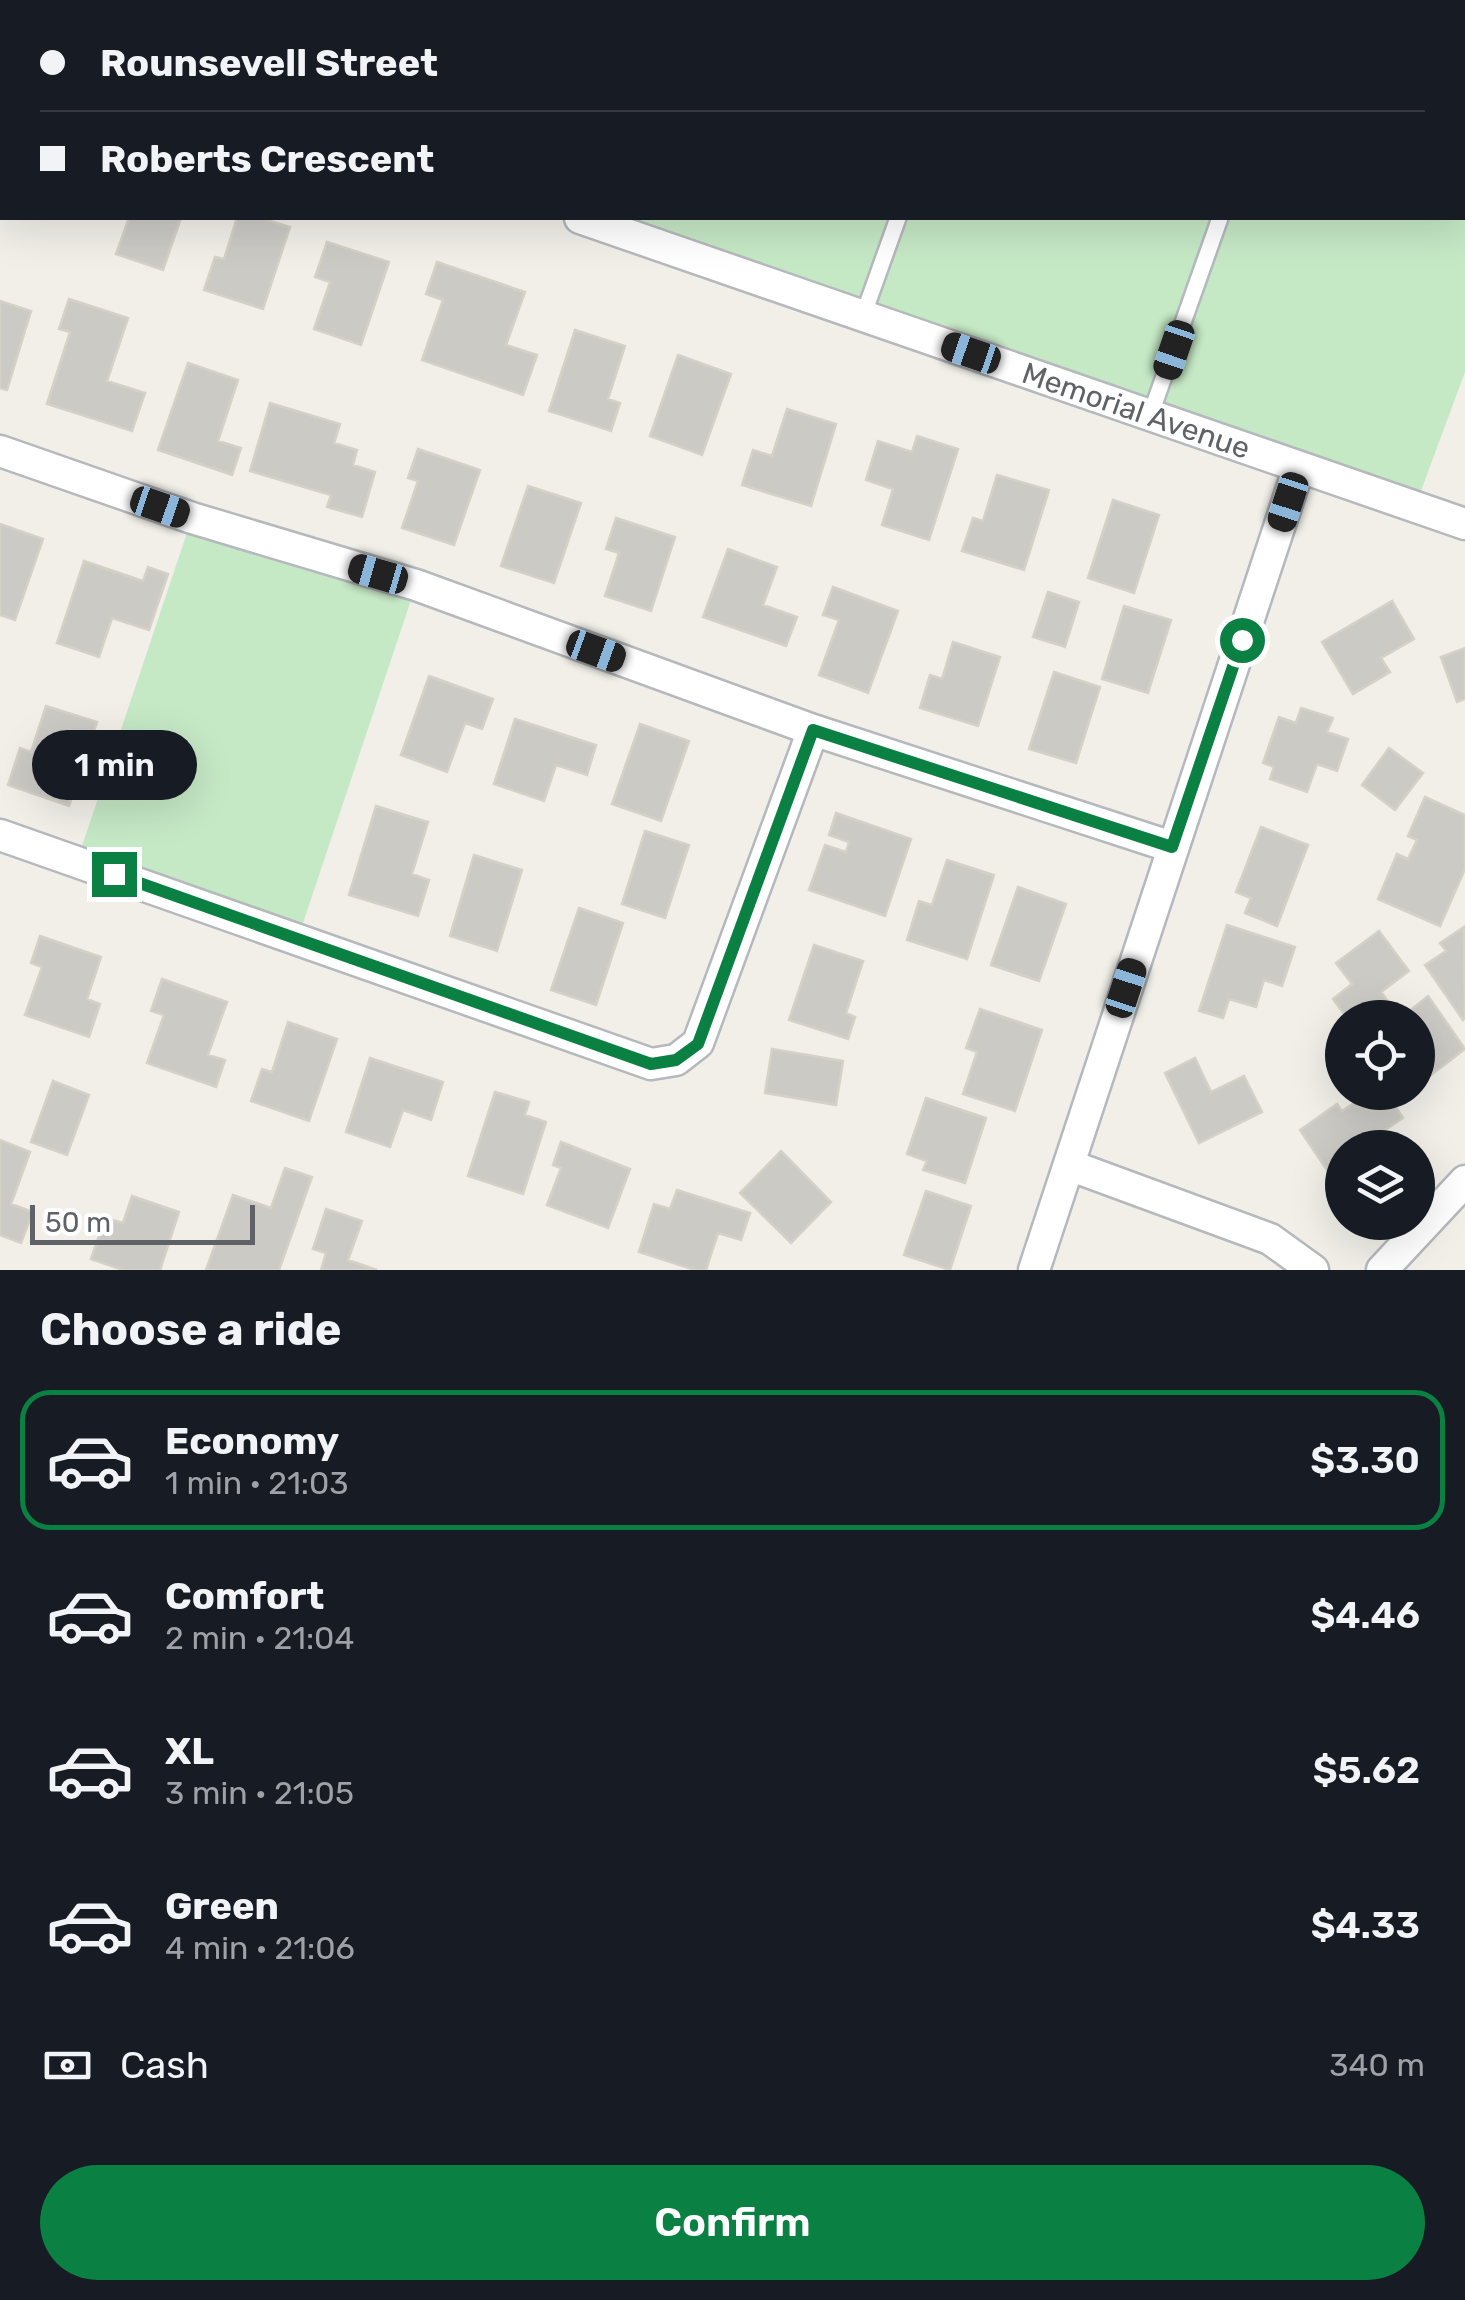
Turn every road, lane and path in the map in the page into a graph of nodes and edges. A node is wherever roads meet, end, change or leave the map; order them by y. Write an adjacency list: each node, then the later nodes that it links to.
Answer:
1 (586, 220): 4 (street, Memorial Avenue)
2 (897, 220): 4 (lane)
3 (1219, 220): 5 (lane)
4 (863, 316): 5 (street, Memorial Avenue)
5 (1150, 416): 7 (street, Memorial Avenue)
6 (0, 451): 9 (street)
7 (1299, 468): 8 (street, Memorial Avenue); 11 (street)
8 (1465, 524)
9 (813, 730): 10 (street); 11 (street)
10 (0, 835)
11 (1172, 847): 12 (street)
12 (1069, 1164): 14 (street); 15 (street)
13 (1465, 1181): 16 (street)
14 (1034, 1270)
15 (1314, 1270)
16 (1382, 1270)

